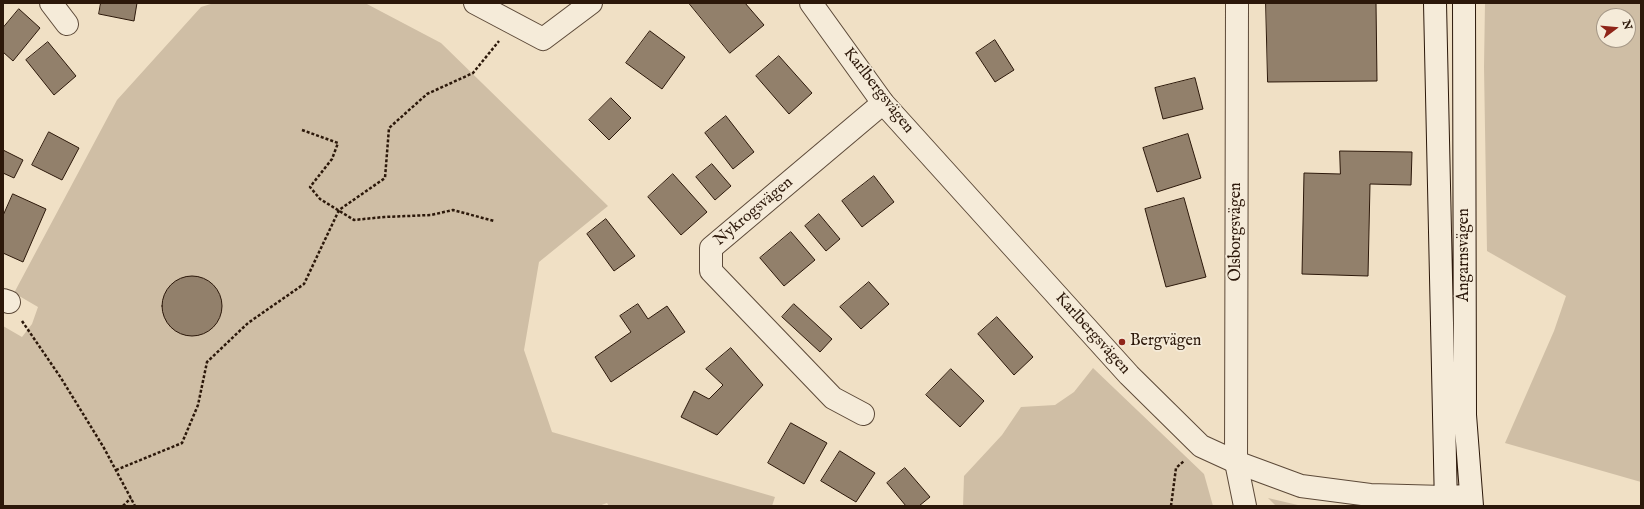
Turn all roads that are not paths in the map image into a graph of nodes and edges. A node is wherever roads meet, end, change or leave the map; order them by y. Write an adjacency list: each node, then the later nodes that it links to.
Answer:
1 (51, 3): 8 (street)
2 (475, 3): 3 (street)
3 (591, 3)
4 (811, 3): 9 (street, Karlbergsvägen)
5 (1237, 3): 11 (street, Olsborgsvägen)
6 (1435, 3): 12 (street, Angarnsvägen)
7 (1464, 3): 13 (street, Angarnsvägen)
8 (66, 24)
9 (883, 103): 10 (street, Nykrogsvägen); 11 (street, Karlbergsvägen)
10 (862, 414)
11 (1236, 462): 12 (street, Karlbergsvägen); 14 (street, Olsborgsvägen)
12 (1445, 501): 13 (street, Karlbergsvägen)
13 (1471, 501)
14 (1245, 506)

